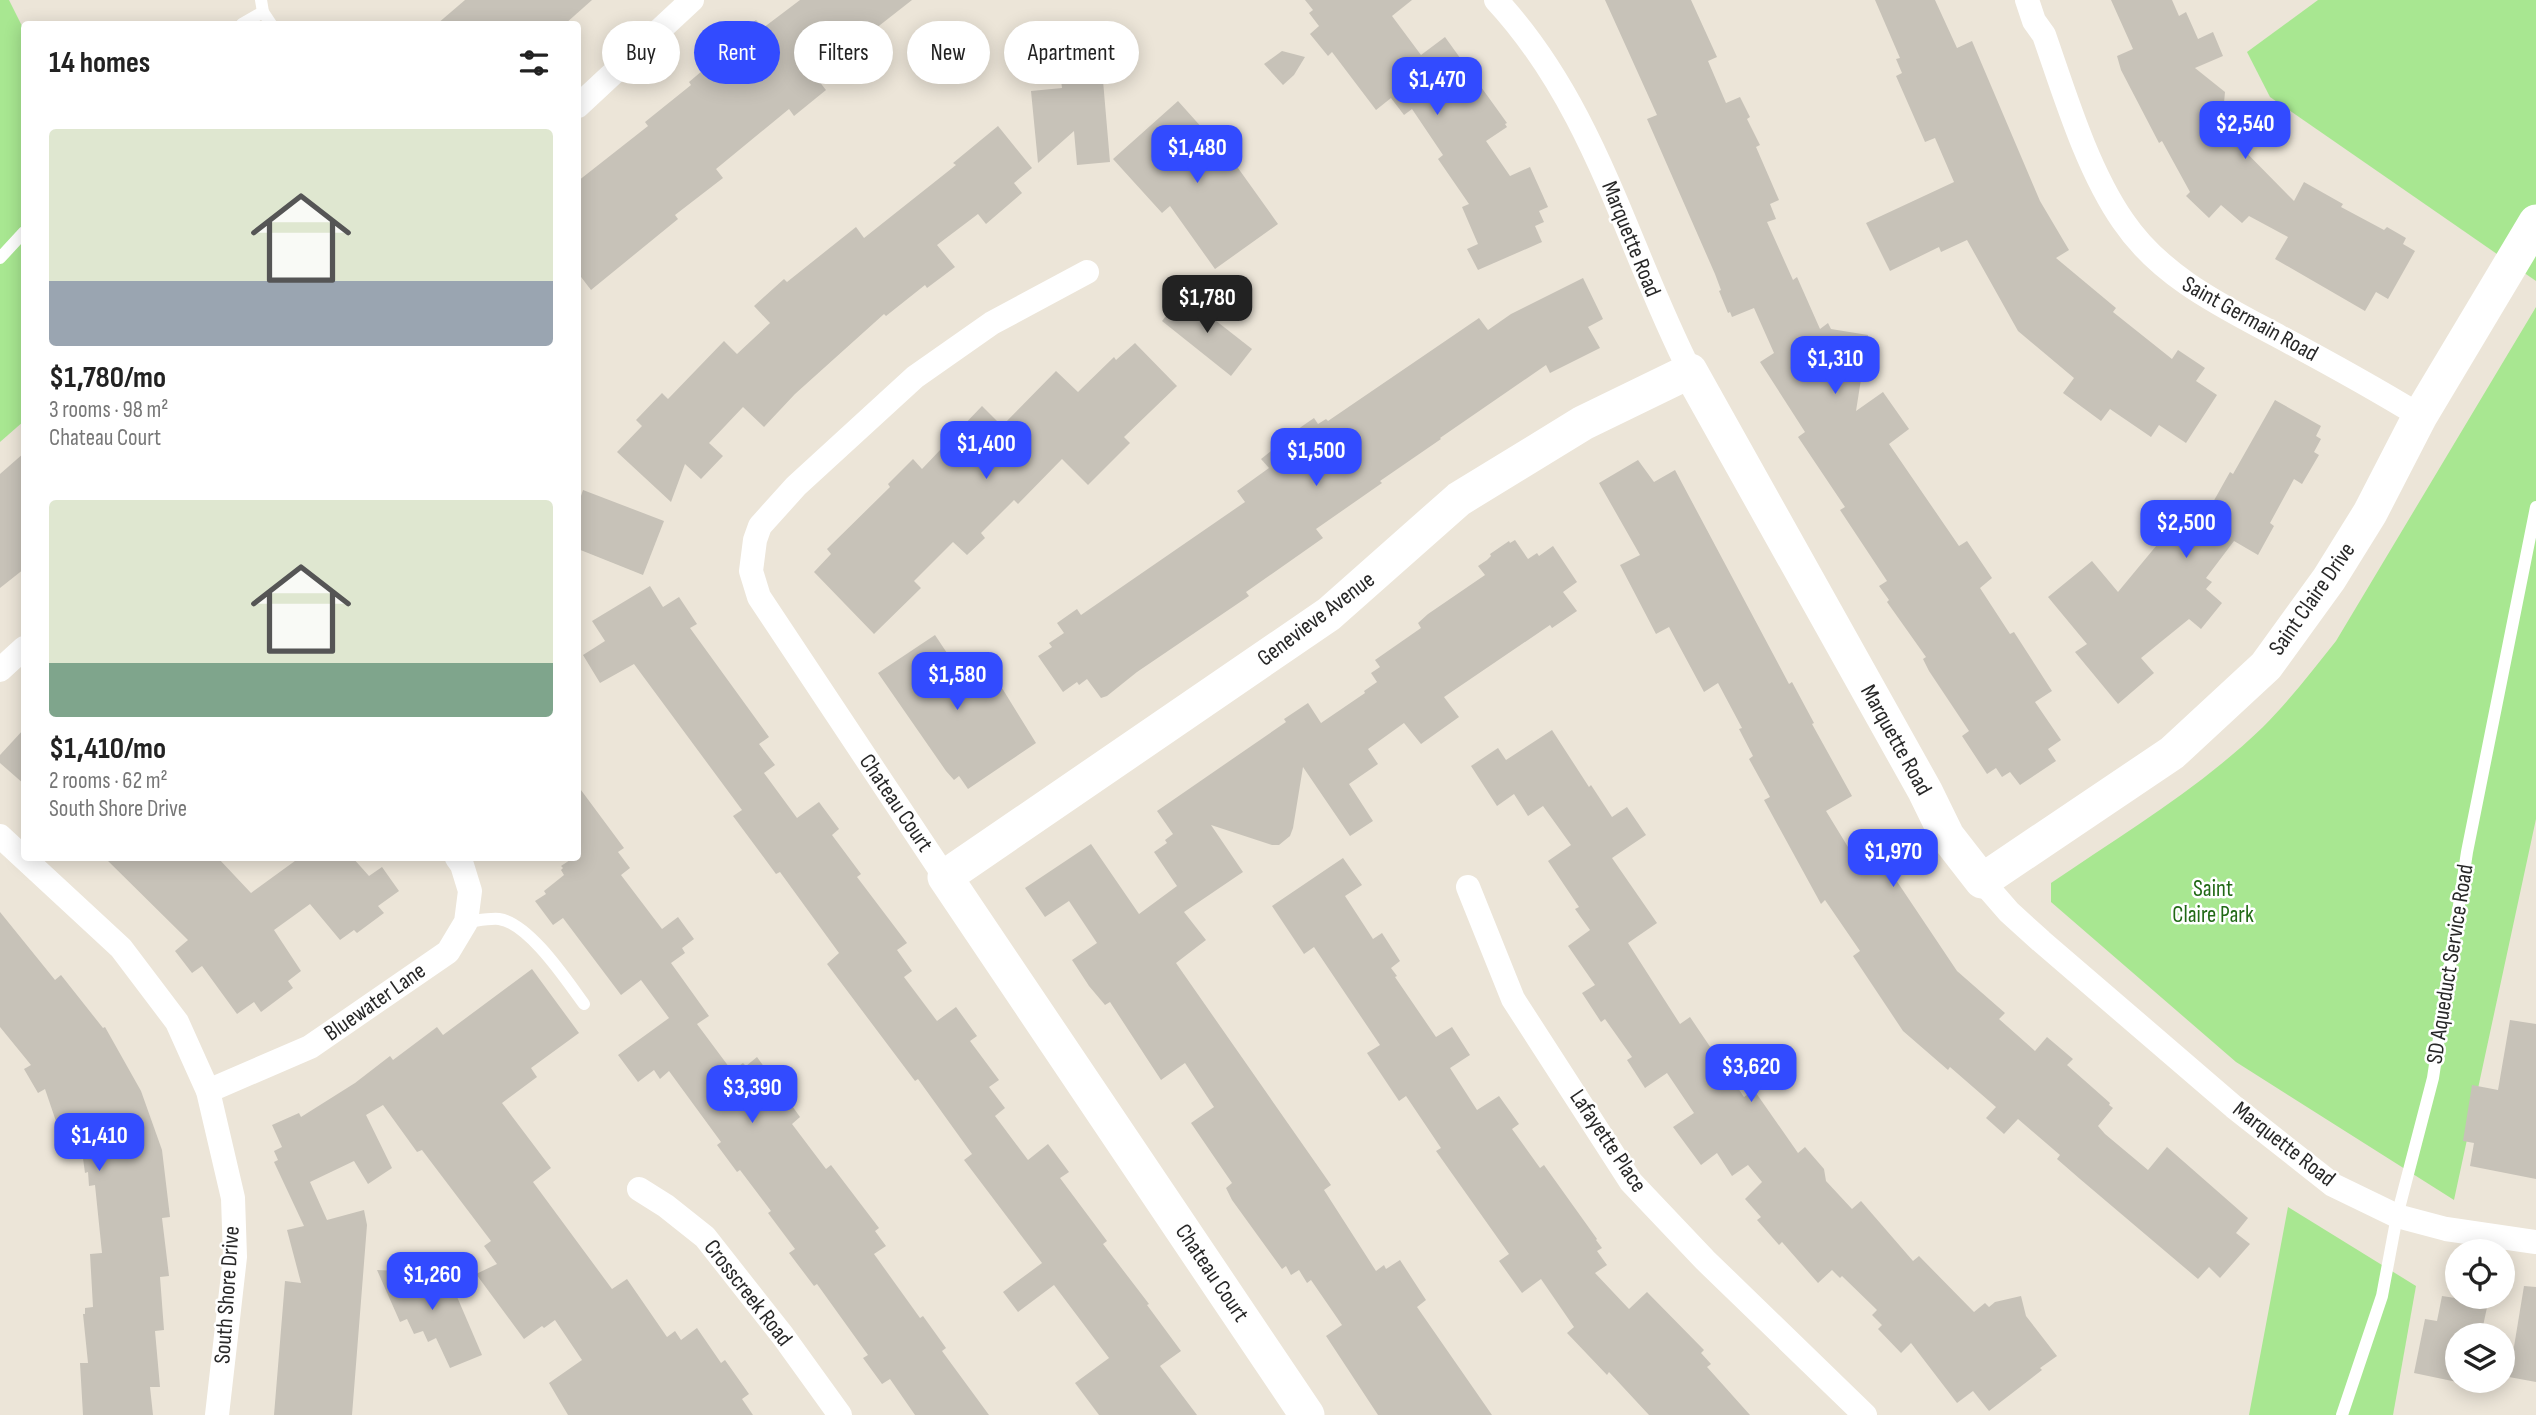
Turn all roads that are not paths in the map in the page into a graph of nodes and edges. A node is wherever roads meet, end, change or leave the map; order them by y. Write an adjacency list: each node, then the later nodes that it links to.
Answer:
1 (692, 0): 6 (street)
2 (1496, 0): 11 (street, Marquette Road)
3 (2026, 0): 12 (street, Saint Germain Road)
4 (262, 6): 5 (lane)
5 (245, 21)
6 (581, 103)
7 (2536, 222): 12 (street, Saint Claire Drive)
8 (21, 235): 9 (lane)
9 (0, 258)
10 (1087, 272): 20 (street, Chateau Court)
11 (1690, 371): 20 (street, Genevieve Avenue); 21 (street, Marquette Road)
12 (2420, 416): 21 (street, Saint Claire Drive)
13 (2536, 507): 27 (lane, SD Aqueduct Service Road)
14 (21, 651): 15 (street)
15 (0, 670)
16 (0, 836): 17 (street, South Shore Drive)
17 (21, 855)
18 (27, 861): 25 (street, South Shore Drive)
19 (459, 861): 23 (street, Bluewater Lane)
20 (945, 877): 31 (street, Chateau Court)
21 (1982, 881): 27 (street, Marquette Road)
22 (1468, 887): 32 (street, Lafayette Place)
23 (466, 922): 24 (lane); 25 (street, Bluewater Lane)
24 (584, 1004)
25 (208, 1091): 30 (street, South Shore Drive)
26 (639, 1189): 29 (street, Crosscreek Road)
27 (2397, 1216): 28 (street, Marquette Road); 33 (lane, SD Aqueduct Service Road)
28 (2536, 1242)
29 (836, 1413)
30 (217, 1415)
31 (1307, 1415)
32 (1865, 1415)
33 (2342, 1415)

